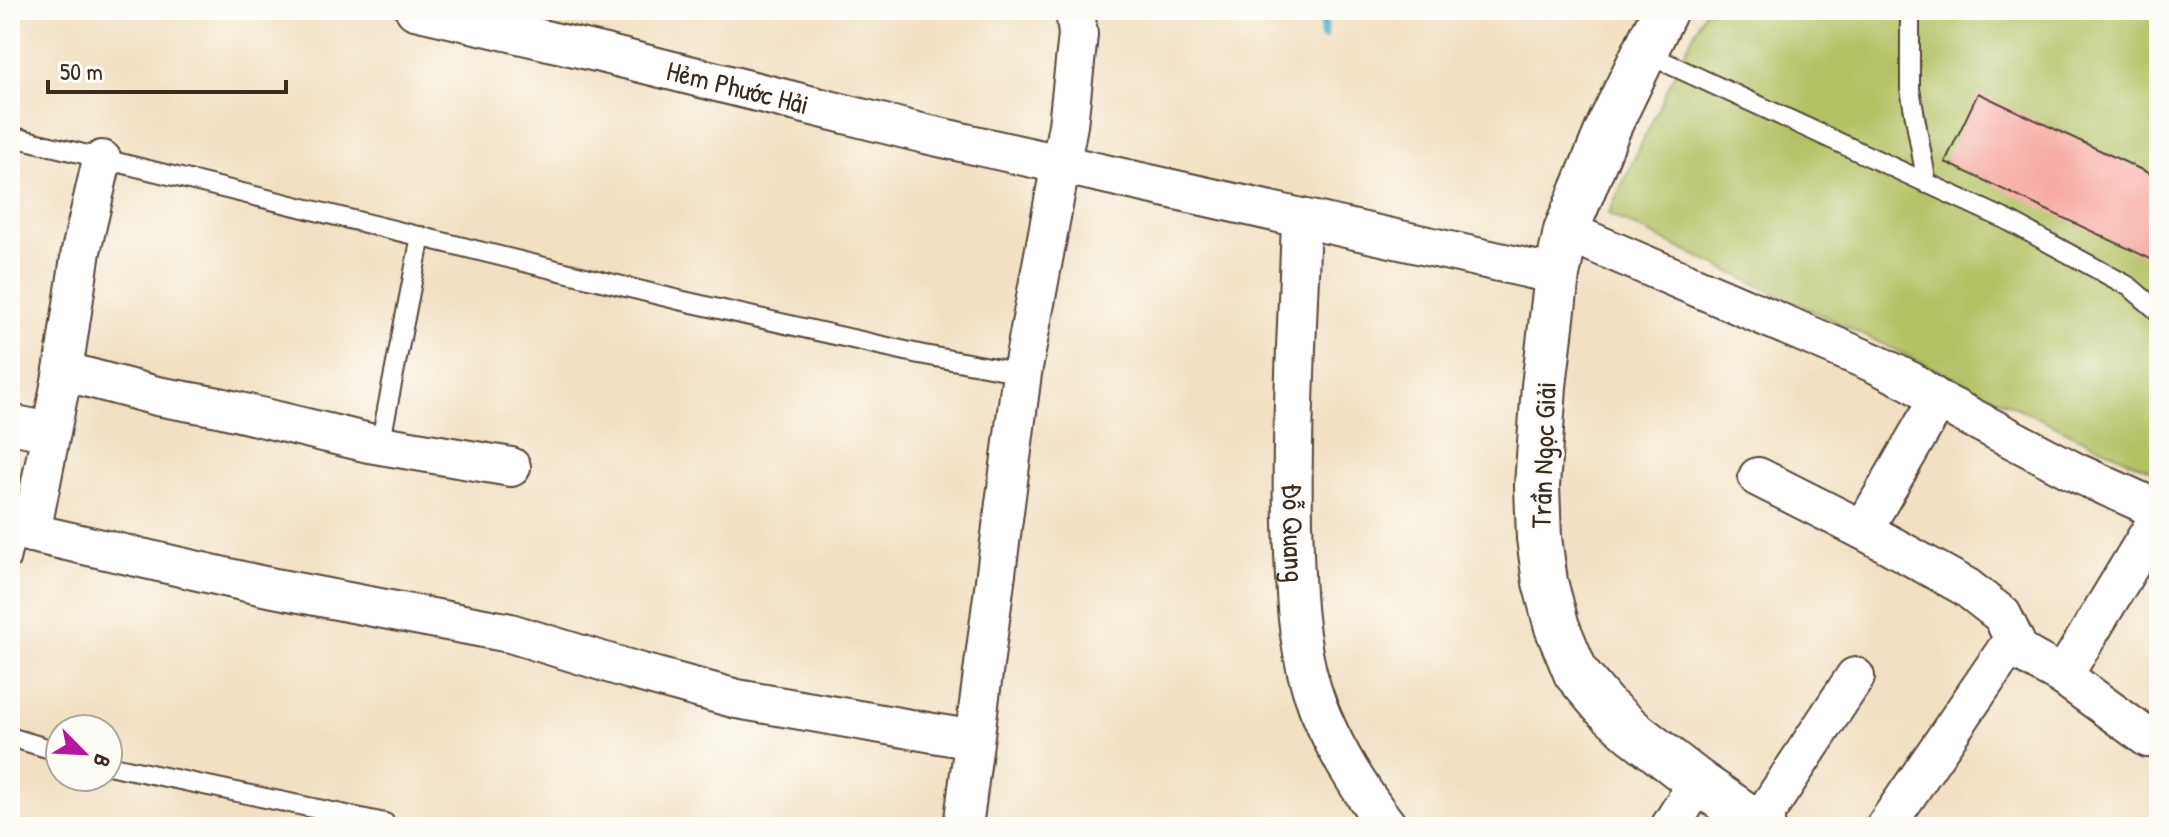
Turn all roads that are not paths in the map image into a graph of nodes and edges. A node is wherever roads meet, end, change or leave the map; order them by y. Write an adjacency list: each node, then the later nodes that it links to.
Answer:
1 (415, 10): 8 (street, Hẻm Phước Hải)
2 (1075, 10): 8 (street)
3 (1665, 10): 5 (street, Trần Ngọc Giải)
4 (1910, 10): 9 (lane)
5 (1645, 53): 9 (lane); 11 (street, Trần Ngọc Giải)
6 (10, 136): 7 (lane)
7 (102, 160): 12 (lane); 15 (street)
8 (1062, 163): 10 (street, Hẻm Phước Hải); 16 (street)
9 (1927, 184): 14 (lane)
10 (1301, 219): 13 (street, Hẻm Phước Hải); 39 (street, Đỗ Quang)
11 (1566, 231): 13 (street, Trần Ngọc Giải); 17 (street)
12 (421, 236): 16 (lane); 20 (lane)
13 (1557, 275): 35 (street, Trần Ngọc Giải)
14 (2159, 312)
15 (63, 371): 19 (street); 20 (street)
16 (1022, 373): 32 (street)
17 (1938, 400): 23 (street); 25 (street)
18 (10, 424): 19 (street)
19 (51, 432): 26 (street)
20 (380, 445): 21 (street)
21 (511, 467)
22 (1758, 477): 25 (street)
23 (2159, 510)
24 (2159, 517): 28 (street)
25 (1863, 530): 27 (street)
26 (17, 538): 32 (street)
27 (2013, 640): 28 (street); 41 (street)
28 (2063, 676): 31 (street)
29 (1855, 677): 36 (street)
30 (10, 737): 33 (lane)
31 (2148, 738)
32 (974, 740): 38 (street)
33 (44, 747)
34 (124, 768): 37 (lane)
35 (1698, 782): 36 (street, Trần Ngọc Giải); 40 (street)
36 (1761, 825)
37 (383, 827)
38 (963, 827)
39 (1388, 827)
40 (1670, 827)
41 (1885, 827)

